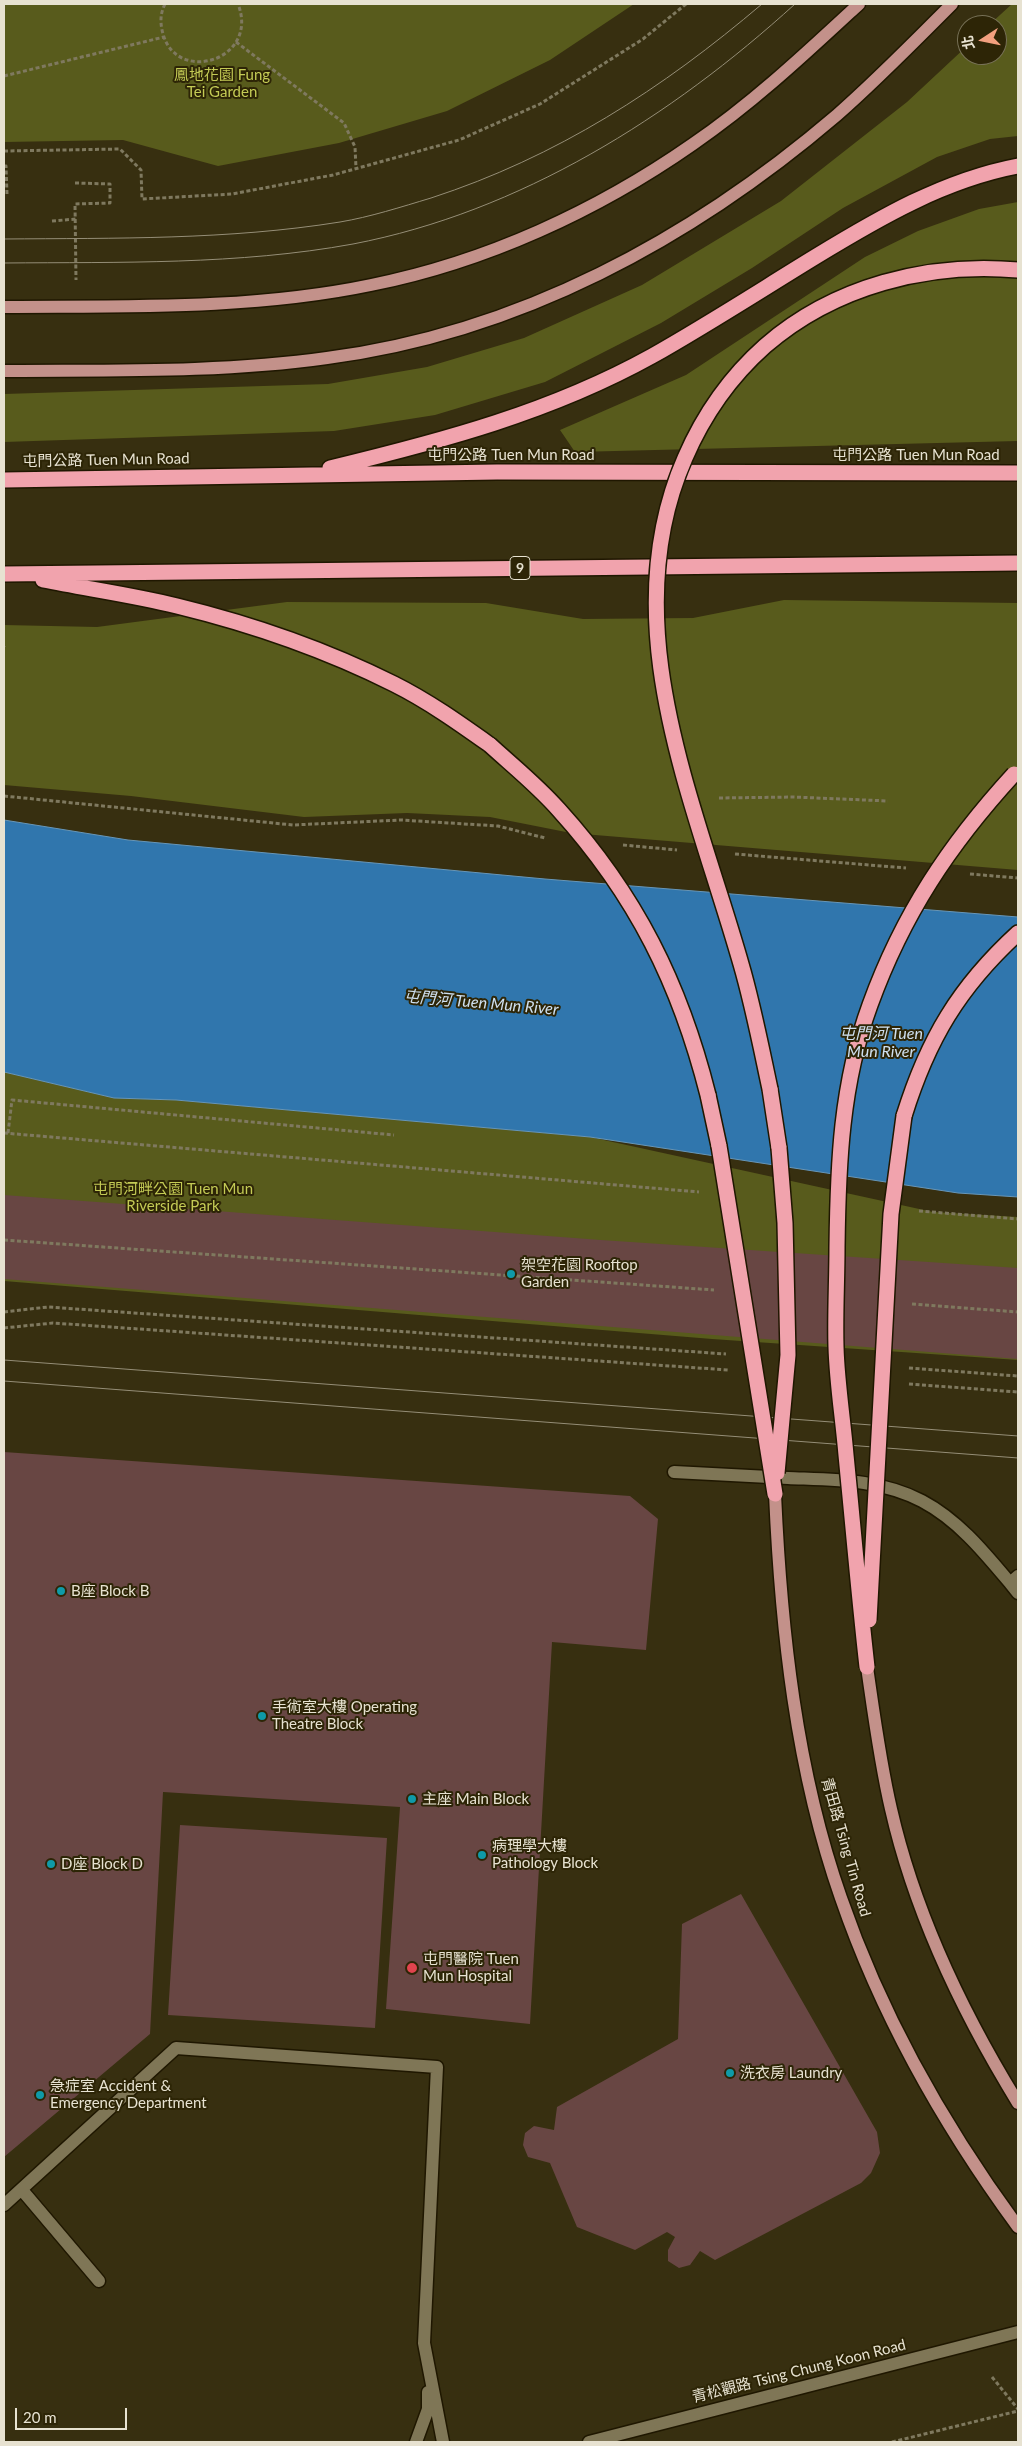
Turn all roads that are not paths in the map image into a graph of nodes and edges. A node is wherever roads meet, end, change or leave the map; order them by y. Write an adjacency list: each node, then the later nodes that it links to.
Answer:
1 (859, 4): 5 (main road)
2 (952, 4): 6 (main road)
3 (1018, 166): 8 (highway)
4 (1018, 270): 15 (highway, bridge)
5 (4, 307)
6 (4, 371)
7 (1018, 473): 8 (highway, 屯門公路 Tuen Mun Road)
8 (305, 474): 9 (highway, 屯門公路 Tuen Mun Road)
9 (4, 480)
10 (1018, 562): 11 (highway, 9)
11 (8, 574): 15 (highway, bridge)
12 (1016, 772): 17 (highway, bridge)
13 (1018, 933): 17 (highway, bridge)
14 (674, 1472): 16 (street)
15 (775, 1494): 21 (main road, 青田路 Tsing Tin Road)
16 (1015, 1584)
17 (867, 1667): 18 (main road)
18 (1018, 2103)
19 (22, 2190): 20 (street); 22 (street); 24 (street)
20 (4, 2205)
21 (1018, 2227)
22 (99, 2281)
23 (1018, 2332): 27 (street, 青松觀路 Tsing Chung Koon Road)
24 (426, 2354): 25 (street); 26 (street)
25 (416, 2442)
26 (443, 2442)
27 (589, 2442)

